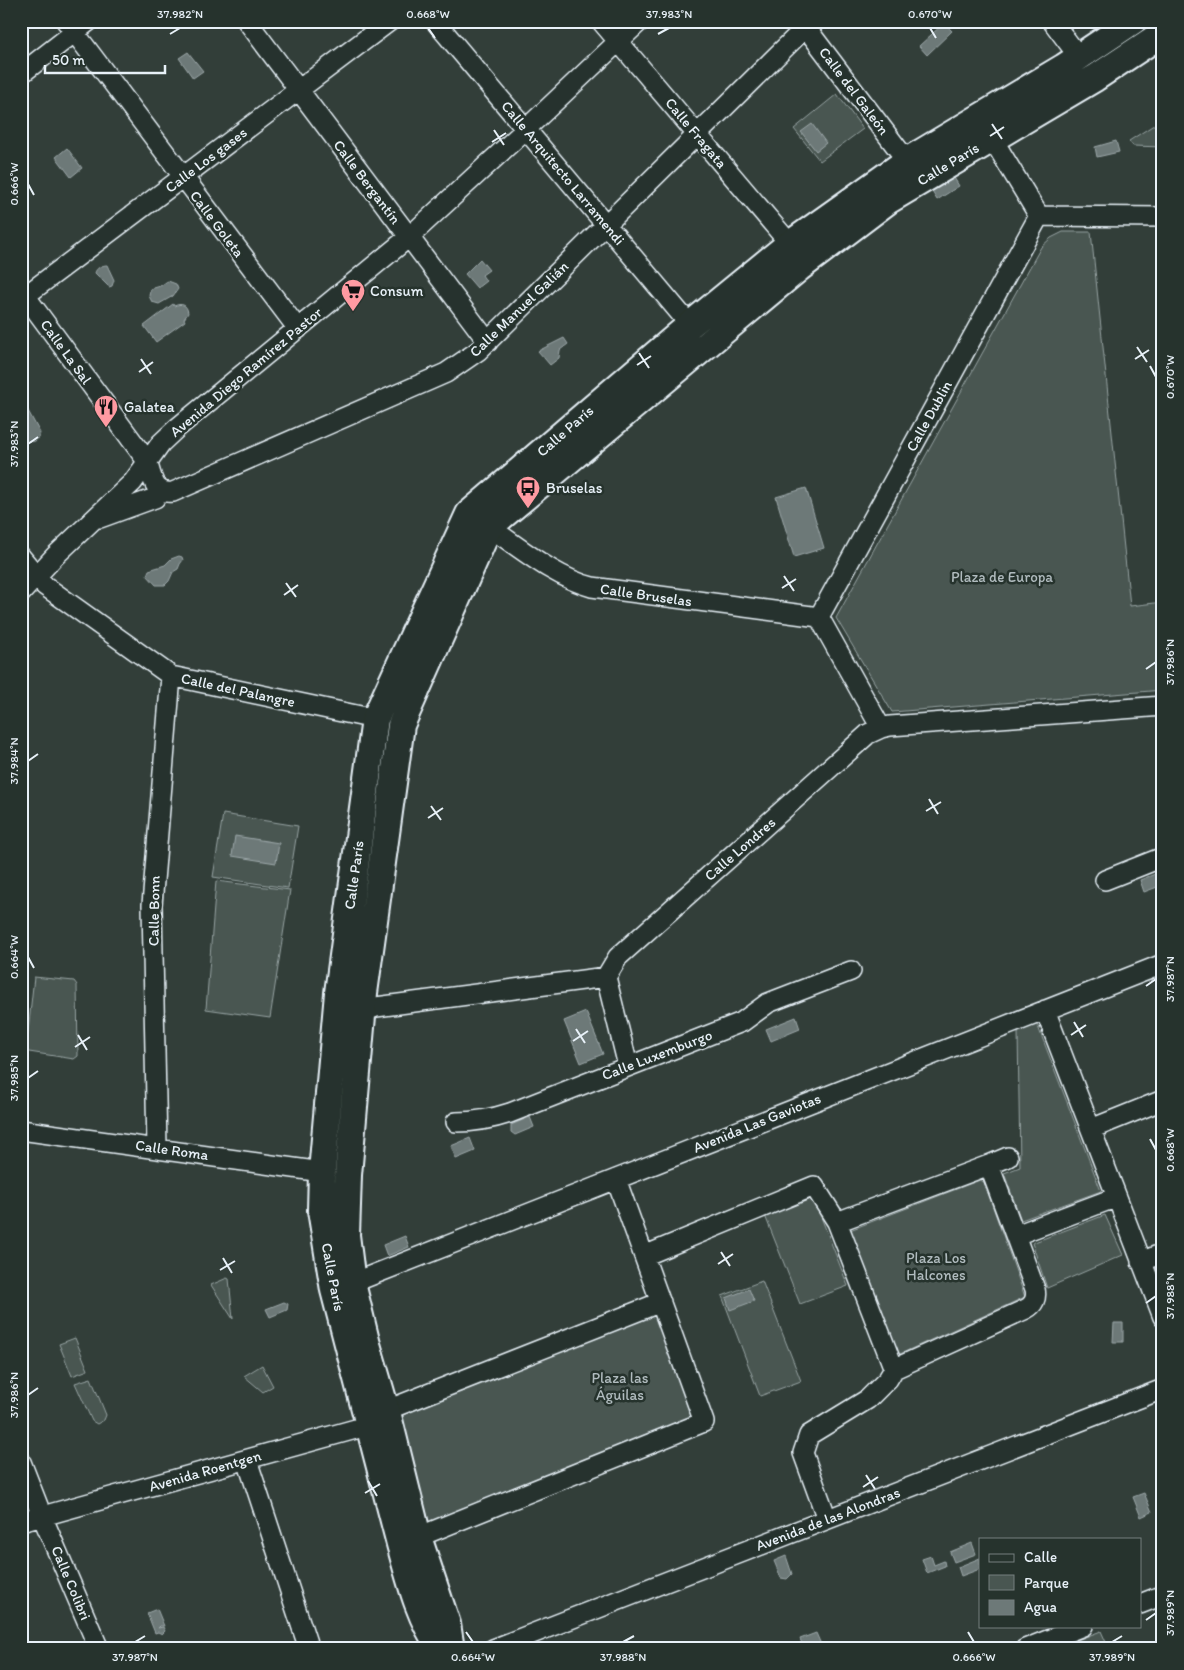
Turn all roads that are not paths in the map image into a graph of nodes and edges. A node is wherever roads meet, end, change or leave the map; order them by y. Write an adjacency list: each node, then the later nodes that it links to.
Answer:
1 (247, 21): 15 (street, Calle Bergantín)
2 (390, 21): 15 (street, Calle Los gases)
3 (435, 21): 16 (street, Calle Arquitecto Larramendi)
4 (601, 21): 11 (street, Calle Fragata)
5 (640, 21): 11 (street, Avenida Diego Ramírez Pastor)
6 (1052, 21): 12 (street)
7 (1133, 21): 12 (main road, Calle París)
8 (807, 23): 17 (street, Calle Manuel Galián); 19 (street, Calle del Galeón)
9 (76, 25): 13 (street); 20 (street, Calle Goleta)
10 (1163, 33): 14 (main road, Calle París)
11 (618, 42): 16 (street, Avenida Diego Ramírez Pastor); 17 (street, Calle Fragata)
12 (1079, 57): 14 (main road); 19 (main road, Calle París)
13 (21, 74)
14 (1095, 78): 18 (main road, Calle París)
15 (299, 90): 20 (street, Calle Los gases); 24 (street, Calle Bergantín)
16 (526, 129): 23 (street, Calle Arquitecto Larramendi); 24 (street, Avenida Diego Ramírez Pastor)
17 (697, 134): 23 (street, Calle Manuel Galián); 25 (street, Calle Fragata)
18 (992, 138): 21 (street); 25 (main road, Calle París)
19 (907, 161): 25 (main road, Calle París)
20 (182, 178): 26 (street, Calle Los gases); 28 (street, Calle Goleta)
21 (1039, 216): 22 (street); 37 (street, Calle Dublin)
22 (1163, 216)
23 (606, 224): 27 (street, Calle Arquitecto Larramendi); 29 (street, Calle Manuel Galián)
24 (409, 237): 28 (street, Avenida Diego Ramírez Pastor); 29 (street, Calle Bergantín)
25 (797, 251): 27 (main road, Calle París); 32 (main road, Calle París)
26 (23, 295): 30 (street, Calle La Sal)
27 (690, 325): 32 (main road, Calle París)
28 (298, 330): 30 (street, Avenida Diego Ramírez Pastor)
29 (488, 342): 31 (street, Calle Manuel Galián)
30 (148, 461): 31 (street); 33 (street, Avenida Diego Ramírez Pastor)
31 (158, 489): 33 (street)
32 (479, 520): 37 (street, Calle Bruselas); 40 (main road, Calle París); 41 (main road, Calle París)
33 (92, 521): 35 (street, Avenida Diego Ramírez Pastor)
34 (21, 557): 35 (street, Calle del Palangre)
35 (37, 577): 36 (street, Avenida Diego Ramírez Pastor); 38 (street, Calle del Palangre)
36 (21, 593)
37 (819, 617): 42 (street)
38 (172, 676): 40 (street, Calle del Palangre); 55 (street, Calle Bonn)
39 (1163, 706): 42 (street, Calle Londres)
40 (375, 719): 41 (main road); 48 (main road, Calle París)
41 (401, 724): 48 (main road, Calle París)
42 (881, 728): 47 (street, Calle Londres)
43 (1163, 857): 44 (street)
44 (1105, 880)
45 (1163, 964): 49 (street, Avenida Las Gaviotas)
46 (851, 971): 50 (street, Calle Luxemburgo)
47 (606, 977): 48 (street); 50 (street)
48 (355, 1010): 58 (main road, Calle París); 59 (main road, Calle París)
49 (1045, 1010): 53 (street); 60 (street, Avenida Las Gaviotas)
50 (628, 1066): 52 (street, Calle Luxemburgo)
51 (1161, 1105): 53 (street)
52 (456, 1122)
53 (1090, 1128): 61 (street)
54 (21, 1130): 55 (street, Calle Roma)
55 (157, 1148): 58 (street, Calle Roma)
56 (1008, 1157): 57 (street)
57 (989, 1165): 62 (street); 63 (street)
58 (322, 1172): 59 (main road); 67 (main road, Calle París)
59 (348, 1175): 67 (main road, Calle París)
60 (616, 1179): 65 (street); 67 (street, Avenida Las Gaviotas)
61 (1117, 1197): 63 (street); 66 (street)
62 (837, 1222): 65 (street); 70 (street)
63 (1016, 1236): 70 (street)
64 (1163, 1253): 66 (street)
65 (644, 1256): 68 (street)
66 (1141, 1262): 69 (street)
67 (343, 1287): 72 (main road, Calle París)
68 (661, 1302): 72 (street); 78 (street)
69 (1163, 1317)
70 (894, 1369): 76 (street)
71 (1163, 1390): 76 (street, Avenida de las Alondras)
72 (381, 1419): 73 (street, Avenida Roentgen); 78 (main road, Calle París)
73 (247, 1460): 75 (street, Avenida Roentgen); 83 (street)
74 (21, 1462): 75 (street)
75 (42, 1516): 77 (street, Avenida Roentgen); 82 (street, Calle Colibri)
76 (826, 1519): 86 (street, Avenida de las Alondras)
77 (21, 1522)
78 (409, 1541): 84 (main road, Calle París); 85 (main road, Calle París)
79 (1163, 1596): 80 (street)
80 (1142, 1603)
81 (1078, 1628): 87 (street)
82 (99, 1649)
83 (309, 1649)
84 (441, 1649)
85 (451, 1649)
86 (493, 1649)
87 (1025, 1649)

